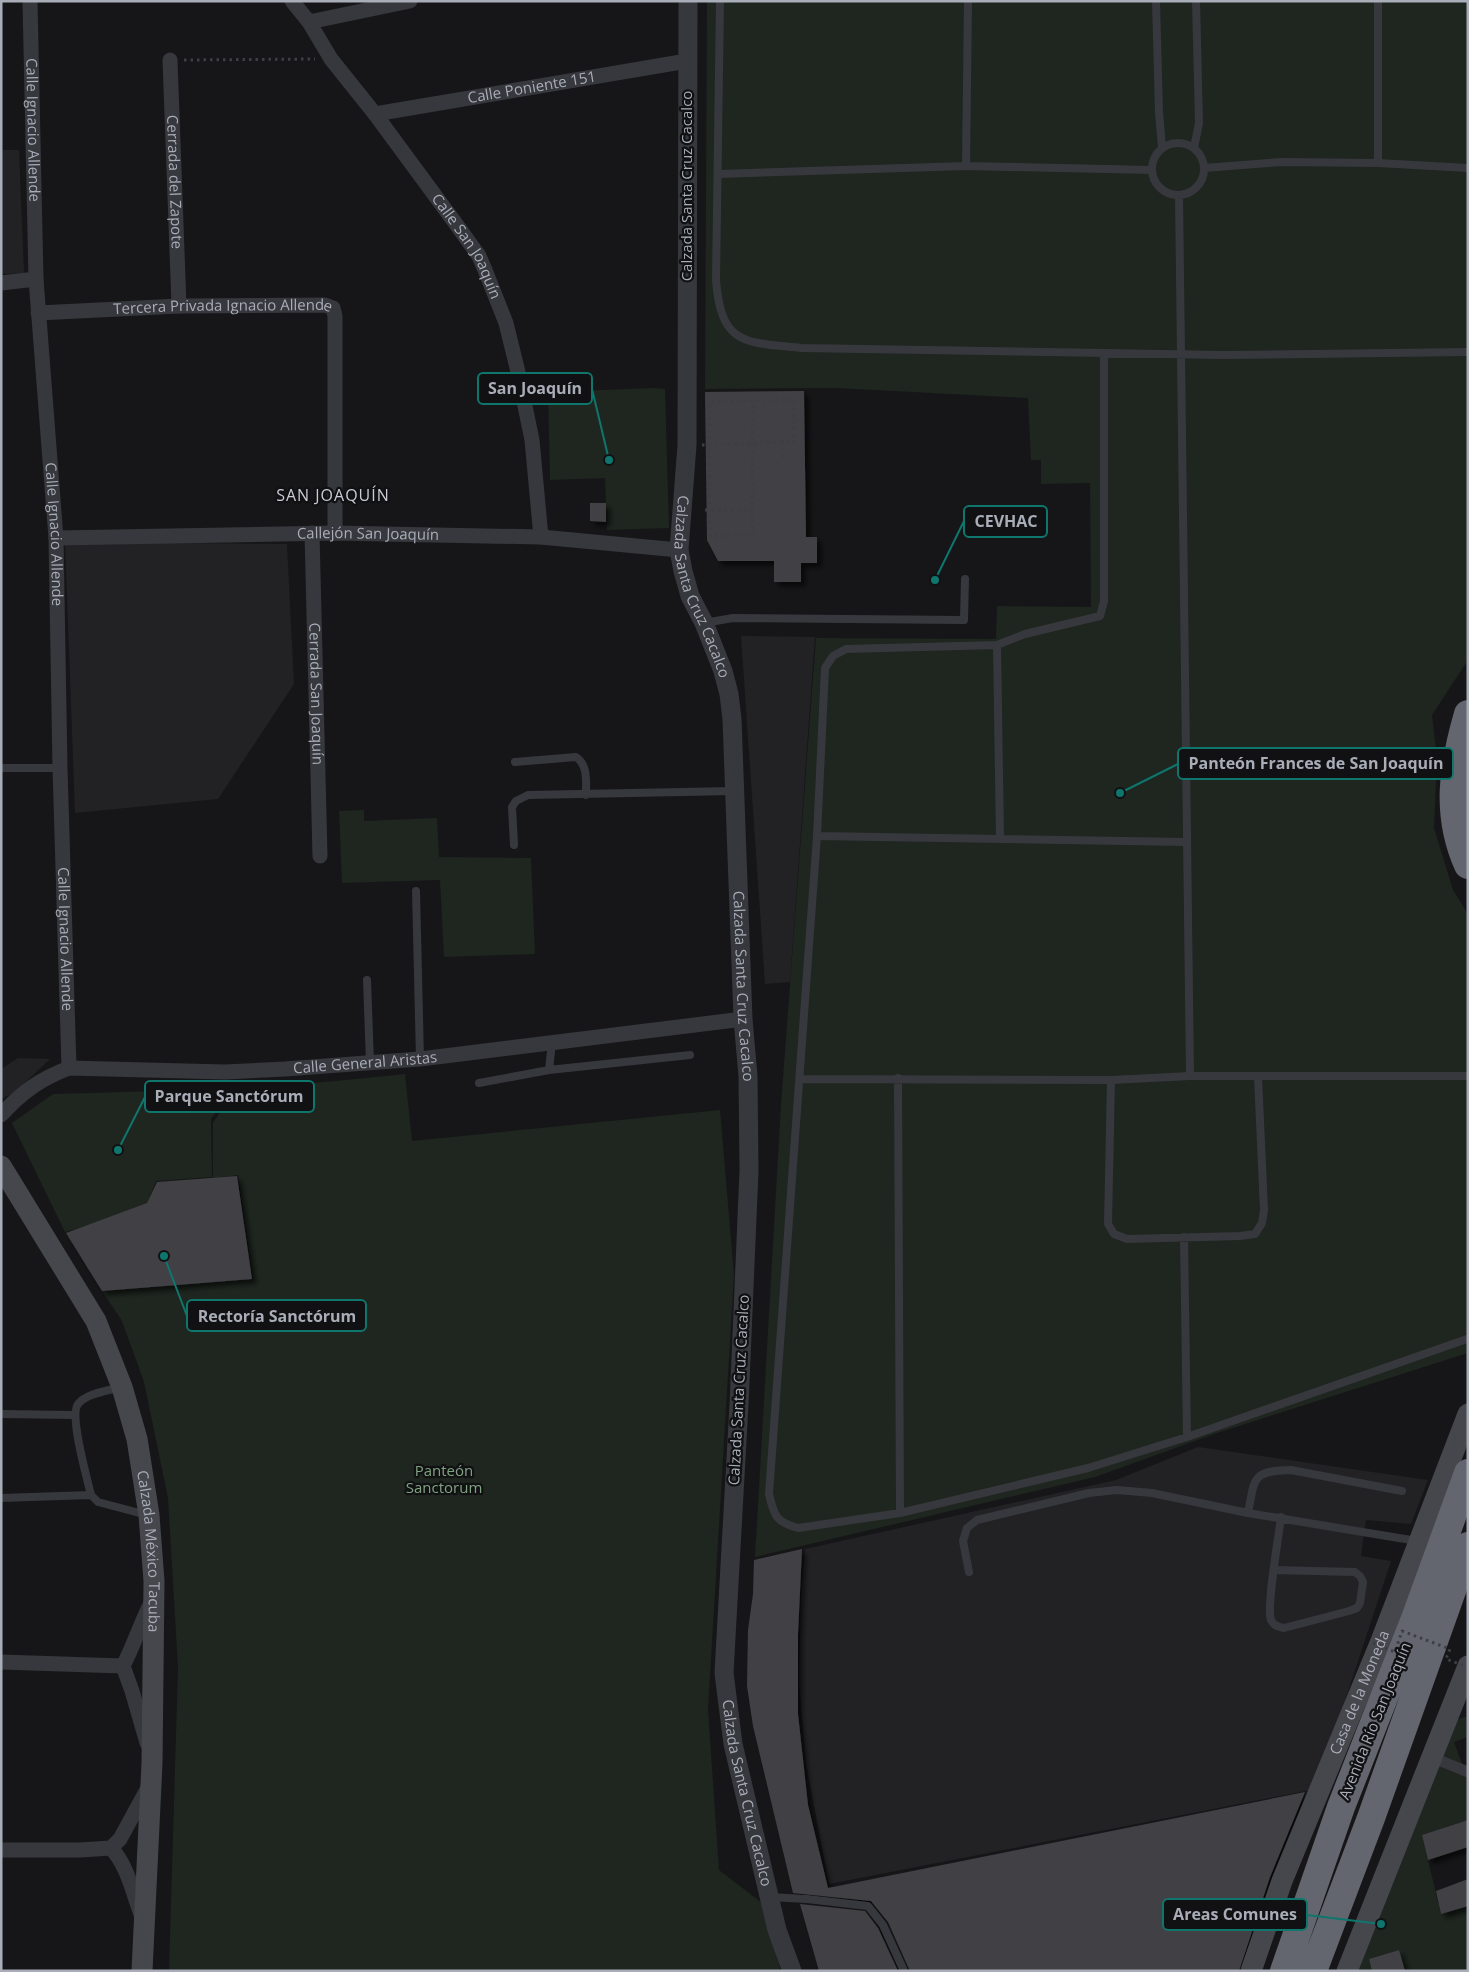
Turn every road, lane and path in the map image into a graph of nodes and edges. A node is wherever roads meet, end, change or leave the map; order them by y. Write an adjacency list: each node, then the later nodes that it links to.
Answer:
1 (30, 1): 24 (street, Calle Ignacio Allende)
2 (292, 1): 10 (street, Calle San Joaquín)
3 (410, 1): 10 (street)
4 (688, 1): 13 (street, Calzada Santa Cruz Cacalco)
5 (720, 1): 22 (lane)
6 (968, 1): 18 (lane)
7 (1156, 1): 15 (lane)
8 (1196, 1): 16 (lane)
9 (1378, 1): 17 (lane)
10 (309, 22): 11 (street, Calle San Joaquín)
11 (331, 59): 12 (path); 14 (street, Calle San Joaquín)
12 (170, 60): 26 (street, Cerrada del Zapote)
13 (687, 61): 14 (street, Calle Poniente 151); 43 (street, Calzada Santa Cruz Cacalco)
14 (375, 114): 41 (street, Calle San Joaquín)
15 (1162, 148): 16 (lane); 21 (lane)
16 (1194, 148): 19 (lane)
17 (1378, 164): 19 (lane); 20 (lane)
18 (966, 166): 21 (lane); 22 (lane)
19 (1204, 168): 23 (lane)
20 (1468, 168)
21 (1152, 170): 23 (lane)
22 (718, 174): 29 (lane)
23 (1180, 196): 30 (lane)
24 (36, 279): 25 (street); 27 (street, Calle Ignacio Allende)
25 (1, 283)
26 (179, 306): 27 (street, Tercera Privada Ignacio Allende); 40 (street, Tercera Privada Ignacio Allende)
27 (38, 313): 42 (street, Calle Ignacio Allende)
28 (1468, 352): 30 (lane)
29 (1104, 353): 30 (lane); 46 (lane)
30 (1182, 354): 55 (lane)
31 (753, 400): 32 (path); 33 (path); 35 (path)
32 (783, 442): 33 (path); 36 (path)
33 (752, 443): 35 (path); 38 (path)
34 (704, 445): 35 (path)
35 (709, 445): 37 (path)
36 (783, 460)
37 (707, 510): 38 (path); 38 (path)
38 (752, 510)
39 (312, 533): 40 (street, Callejón San Joaquín); 42 (street, Callejón San Joaquín); 57 (street, Cerrada San Joaquín)
40 (335, 533): 41 (street, Callejón San Joaquín)
41 (541, 537): 43 (street, Callejón San Joaquín)
42 (56, 538): 50 (street, Calle Ignacio Allende)
43 (679, 550): 45 (street, Calzada Santa Cruz Cacalco)
44 (965, 579): 45 (lane)
45 (704, 623): 51 (street, Calzada Santa Cruz Cacalco)
46 (997, 645): 53 (lane); 54 (lane)
47 (1468, 714): 58 (highway)
48 (515, 762): 52 (lane)
49 (1, 768): 50 (lane)
50 (60, 768): 66 (street, Calle Ignacio Allende)
51 (734, 791): 52 (lane); 61 (street, Calzada Santa Cruz Cacalco)
52 (586, 795): 56 (lane)
53 (817, 836): 54 (lane); 72 (lane)
54 (1000, 839): 55 (lane)
55 (1186, 842): 68 (lane)
56 (514, 845)
57 (320, 856)
58 (1468, 865)
59 (416, 891): 64 (lane)
60 (367, 980): 65 (lane)
61 (743, 1019): 62 (street, Calle General Aristas); 107 (street, Calzada Santa Cruz Cacalco)
62 (552, 1042): 64 (street, Calle General Aristas); 67 (lane)
63 (690, 1056): 67 (lane)
64 (420, 1059): 65 (street, Calle General Aristas)
65 (370, 1062): 66 (street, Calle General Aristas)
66 (69, 1068): 75 (street, Calle General Aristas)
67 (549, 1070): 74 (lane)
68 (1190, 1076): 69 (lane); 73 (lane)
69 (1258, 1076): 70 (lane); 77 (lane)
70 (1468, 1076)
71 (898, 1078): 72 (lane); 73 (lane); 88 (lane)
72 (800, 1079): 88 (lane)
73 (1111, 1080): 77 (lane)
74 (479, 1083)
75 (1, 1115)
76 (1, 1166): 79 (main road, Calzada México Tacuba)
77 (1184, 1237): 83 (lane)
78 (1467, 1339): 83 (lane)
79 (122, 1387): 82 (lane); 90 (main road, Calzada México Tacuba)
80 (1, 1414): 82 (lane)
81 (1468, 1414): 92 (main road, Casa de la Moneda)
82 (74, 1415): 86 (lane)
83 (1187, 1437): 88 (lane)
84 (1468, 1473): 113 (highway, Avenida Río San Joaquín)
85 (1402, 1491): 89 (lane)
86 (91, 1495): 87 (lane); 90 (lane)
87 (1, 1498)
88 (900, 1513)
89 (1248, 1513): 91 (lane); 95 (lane)
90 (149, 1515): 96 (main road, Calzada México Tacuba)
91 (1281, 1517): 92 (lane); 94 (lane)
92 (1418, 1542): 112 (main road, Casa de la Moneda)
93 (1468, 1546): 114 (highway, Avenida Río San Joaquín)
94 (1274, 1570): 94 (lane)
95 (969, 1572)
96 (154, 1597): 99 (street); 102 (main road, Calzada México Tacuba)
97 (1372, 1643): 100 (path, bridge)
98 (1, 1662): 99 (street)
99 (123, 1666): 102 (street)
100 (1468, 1666): 101 (main road)
101 (1432, 1757): 103 (street); 115 (main road)
102 (152, 1763): 104 (main road, Calzada México Tacuba)
103 (1468, 1772)
104 (149, 1784): 105 (street); 108 (main road, Calzada México Tacuba)
105 (111, 1848): 106 (street); 108 (street)
106 (1, 1850)
107 (769, 1897): 110 (street, Calzada Santa Cruz Cacalco); 111 (lane)
108 (144, 1923): 109 (main road, Calzada México Tacuba)
109 (142, 1971)
110 (792, 1971)
111 (904, 1971)
112 (1251, 1971)
113 (1284, 1971)
114 (1313, 1971)
115 (1347, 1971)

